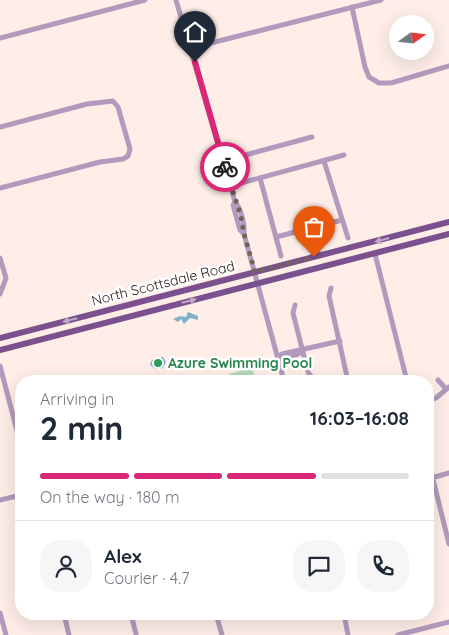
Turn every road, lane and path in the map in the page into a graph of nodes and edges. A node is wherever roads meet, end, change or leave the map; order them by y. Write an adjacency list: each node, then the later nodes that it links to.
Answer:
1 (145, 0): 5 (street)
2 (176, 0): 6 (street)
3 (381, 0): 4 (street)
4 (352, 7): 6 (street); 7 (street)
5 (0, 38)
6 (191, 48): 11 (street)
7 (449, 66)
8 (0, 127): 15 (street)
9 (312, 138): 11 (street)
10 (344, 155): 12 (street)
11 (223, 161): 14 (street)
12 (324, 161): 13 (street); 16 (street)
13 (260, 178): 14 (street); 20 (street)
14 (230, 186): 26 (street)
15 (0, 188)
16 (342, 220): 18 (street); 21 (street)
17 (449, 222): 24 (main road, North Scottsdale Road, one-way to 24)
18 (309, 229): 20 (street); 24 (street)
19 (449, 234): 22 (main road, North Scottsdale Road)
20 (276, 237): 23 (street)
21 (348, 238)
22 (374, 254): 27 (main road, North Scottsdale Road); 44 (street)
23 (281, 256)
24 (316, 257): 26 (main road, North Scottsdale Road)
25 (0, 258): 29 (street)
26 (255, 272): 27 (street); 30 (main road, North Scottsdale Road)
27 (258, 283): 33 (main road, North Scottsdale Road, one-way to 27); 39 (street)
28 (331, 288): 36 (street)
29 (0, 294)
30 (162, 296): 31 (main road, North Scottsdale Road); 33 (main road)
31 (134, 304): 34 (main road); 35 (main road, North Scottsdale Road, one-way to 35)
32 (295, 306): 38 (street)
33 (166, 307): 34 (main road, North Scottsdale Road)
34 (136, 315): 37 (main road, North Scottsdale Road)
35 (0, 338)
36 (340, 341): 38 (street); 43 (street)
37 (0, 350)
38 (303, 351): 39 (street); 42 (street)
39 (278, 357): 41 (street)
40 (0, 366): 48 (street)
41 (282, 375)
42 (310, 375)
43 (347, 375)
44 (406, 375)
45 (438, 380): 46 (street)
46 (448, 388): 47 (street)
47 (434, 399)
48 (15, 423)
49 (449, 473): 50 (street)
50 (434, 477)
51 (434, 492): 54 (street)
52 (15, 496): 53 (street)
53 (0, 500)
54 (449, 544)
55 (0, 613): 63 (street)
56 (65, 620): 64 (street)
57 (132, 620): 62 (street)
58 (218, 620): 65 (street)
59 (345, 620): 66 (street)
60 (449, 622): 61 (street)
61 (423, 632): 67 (street)
62 (136, 634)
63 (6, 635)
64 (69, 635)
65 (222, 635)
66 (348, 635)
67 (398, 635)

